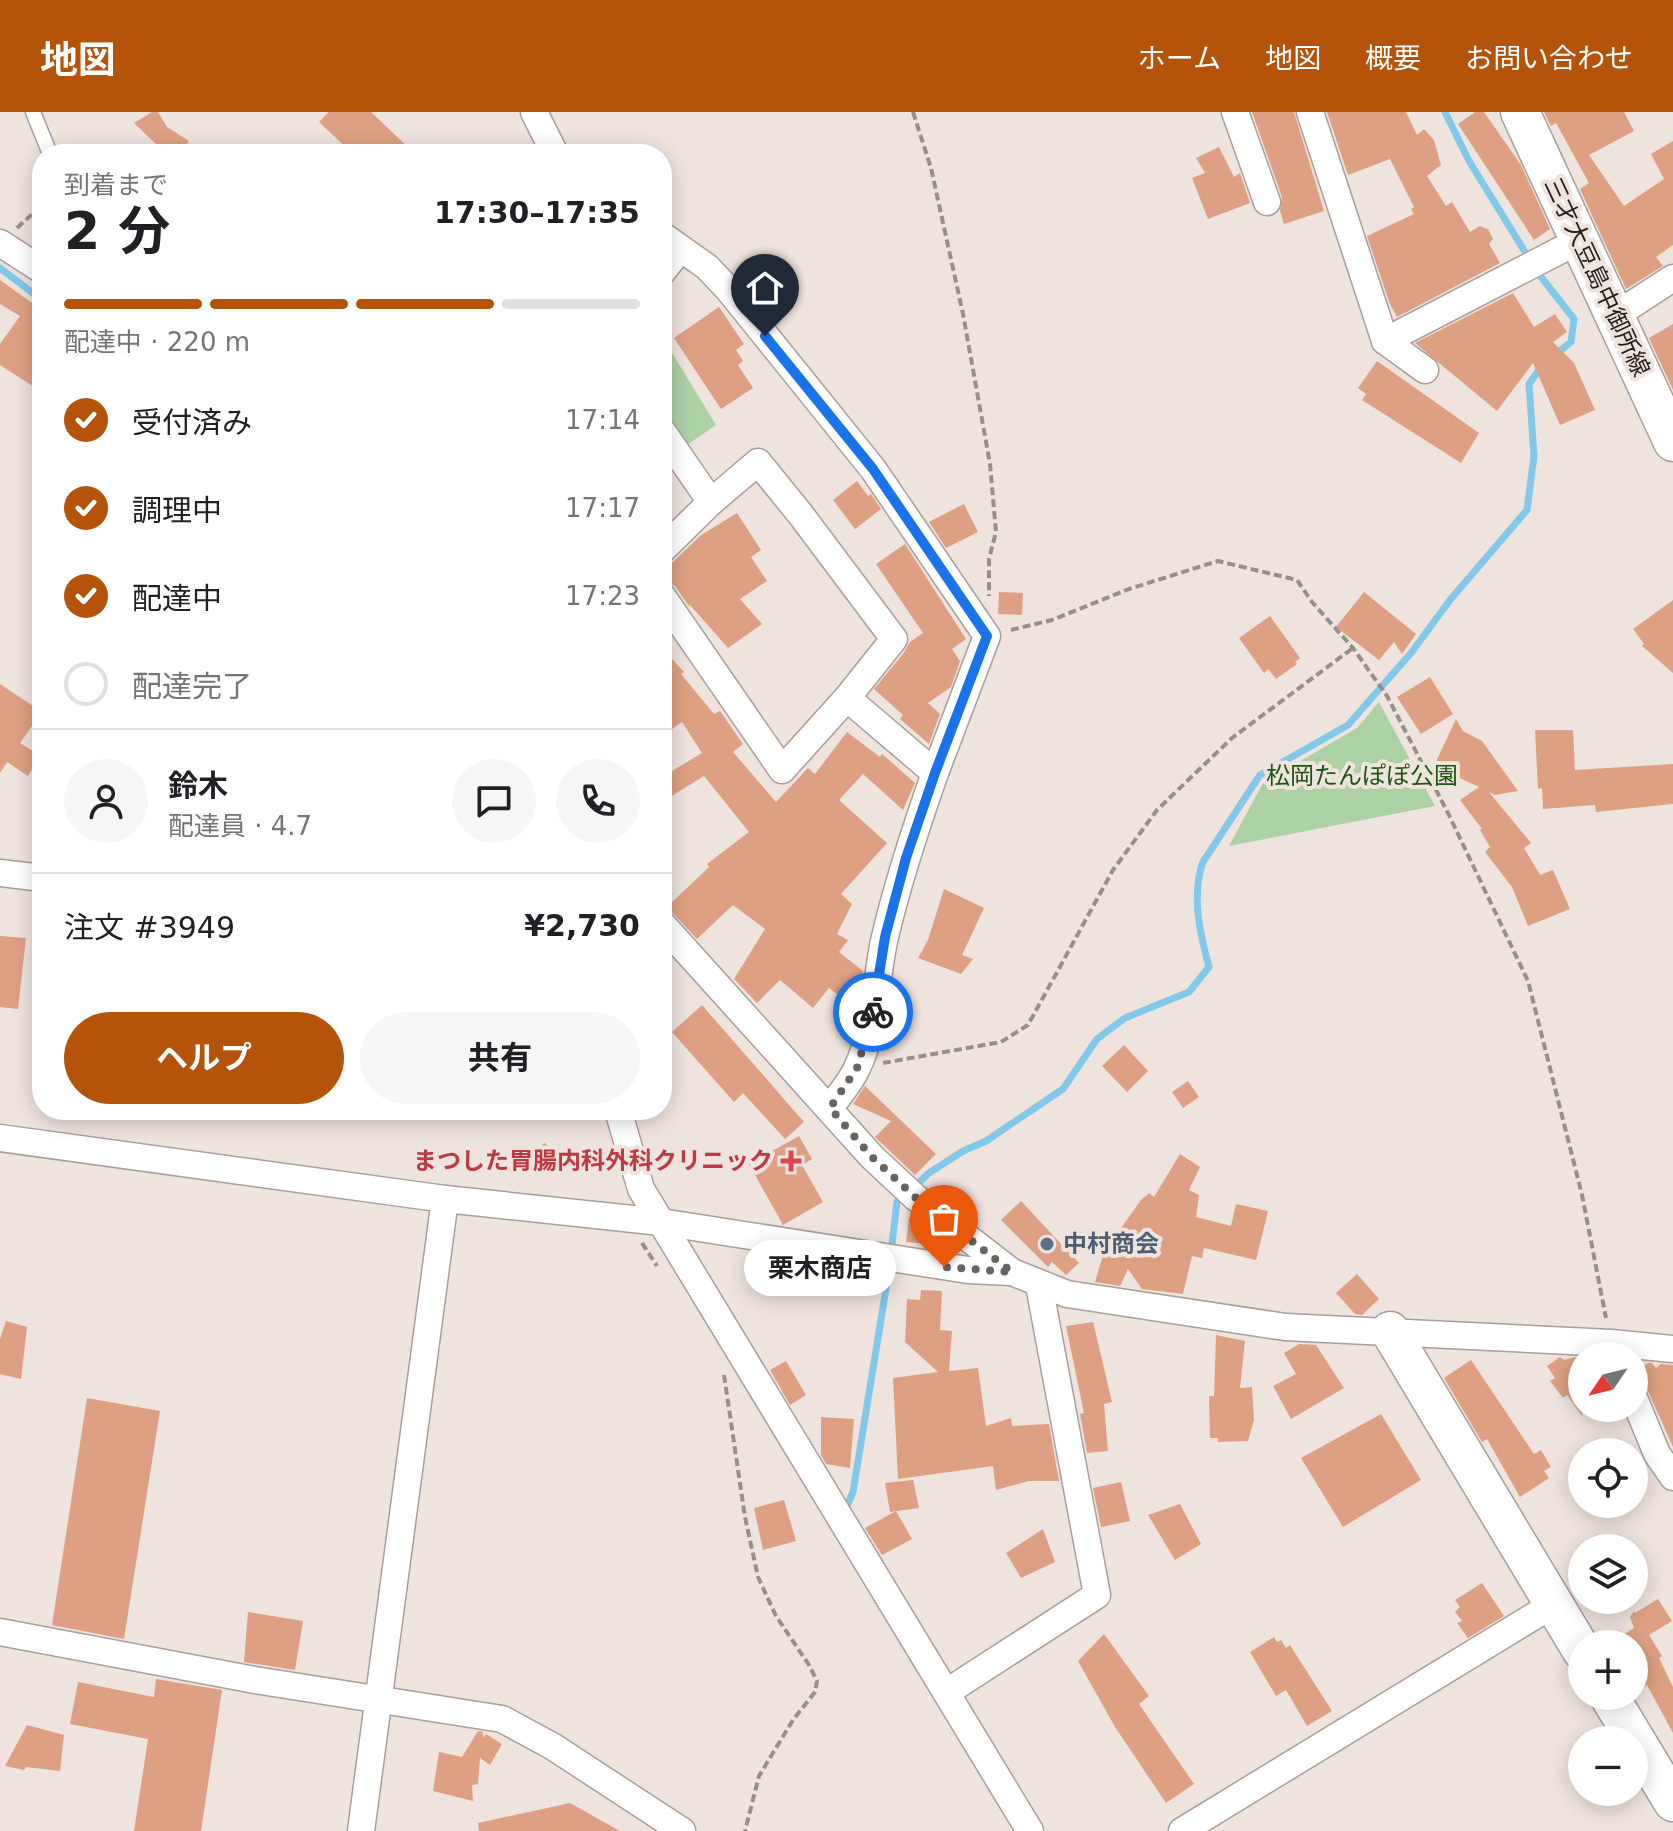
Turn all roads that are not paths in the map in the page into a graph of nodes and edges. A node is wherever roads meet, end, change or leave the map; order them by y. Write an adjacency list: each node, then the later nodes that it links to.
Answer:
1 (33, 112): 6 (lane)
2 (534, 112): 7 (street)
3 (1235, 112): 8 (street)
4 (1310, 112): 15 (street)
5 (1520, 112): 9 (street, 三才大豆島中御所線)
6 (46, 144)
7 (550, 144)
8 (1267, 202)
9 (1580, 240): 14 (street, 三才大豆島中御所線); 15 (street)
10 (672, 243): 23 (street)
11 (0, 244): 12 (street)
12 (32, 264)
13 (1673, 278): 14 (street)
14 (1616, 315): 17 (street, 三才大豆島中御所線)
15 (1385, 341): 16 (street)
16 (1425, 370)
17 (1673, 442)
18 (672, 445): 19 (street)
19 (711, 502): 20 (street); 22 (street)
20 (672, 540)
21 (672, 610): 22 (street)
22 (847, 698): 23 (street)
23 (935, 773): 27 (street)
24 (0, 873): 25 (street)
25 (32, 877)
26 (672, 935): 27 (street)
27 (830, 1108): 32 (street)
28 (621, 1120): 31 (street)
29 (0, 1138): 30 (street)
30 (445, 1199): 31 (street); 44 (street)
31 (661, 1222): 32 (street); 43 (street)
32 (1012, 1272): 33 (street)
33 (1039, 1285): 34 (street); 43 (street)
34 (1390, 1331): 35 (street); 40 (street)
35 (1568, 1346)
36 (1648, 1349): 37 (street)
37 (1673, 1349)
38 (1644, 1422): 39 (street)
39 (1673, 1477)
40 (1554, 1604): 41 (street); 50 (street)
41 (1569, 1630)
42 (0, 1632): 44 (street)
43 (947, 1692): 49 (street)
44 (377, 1698): 47 (street); 48 (street)
45 (1617, 1710): 46 (street)
46 (1673, 1802)
47 (361, 1831)
48 (682, 1831)
49 (1030, 1831)
50 (1182, 1831)

